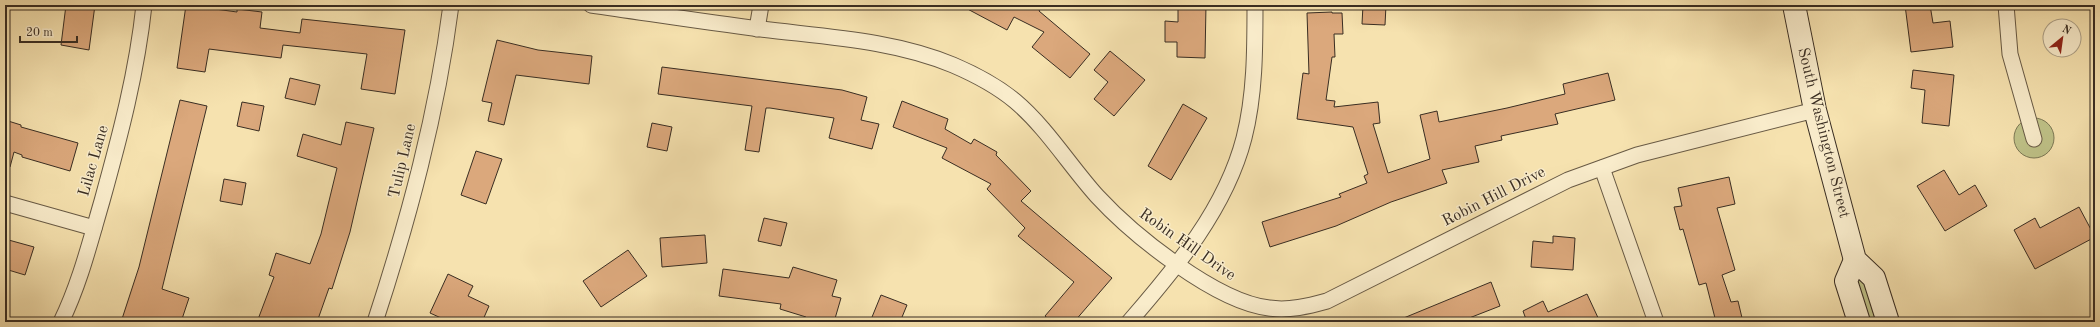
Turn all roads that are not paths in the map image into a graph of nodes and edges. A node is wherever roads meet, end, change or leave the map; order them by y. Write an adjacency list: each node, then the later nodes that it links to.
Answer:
1 (144, 5): 13 (street, Lilac Lane)
2 (451, 5): 17 (street, Tulip Lane)
3 (591, 5): 8 (street, Robin Hill Drive)
4 (761, 5): 8 (street)
5 (1256, 5): 15 (street)
6 (1794, 5): 9 (main road, South Washington Street)
7 (2006, 5): 10 (street)
8 (758, 29): 15 (street, Robin Hill Drive)
9 (1815, 110): 11 (street, Robin Hill Drive); 14 (main road, South Washington Street)
10 (2034, 139)
11 (1602, 168): 15 (street, Robin Hill Drive); 19 (street)
12 (5, 203): 13 (street)
13 (94, 228): 16 (street, Lilac Lane)
14 (1855, 260): 20 (main road); 21 (main road)
15 (1177, 263): 18 (street)
16 (62, 322)
17 (375, 322)
18 (1129, 322)
19 (1656, 322)
20 (1859, 322)
21 (1888, 322)

